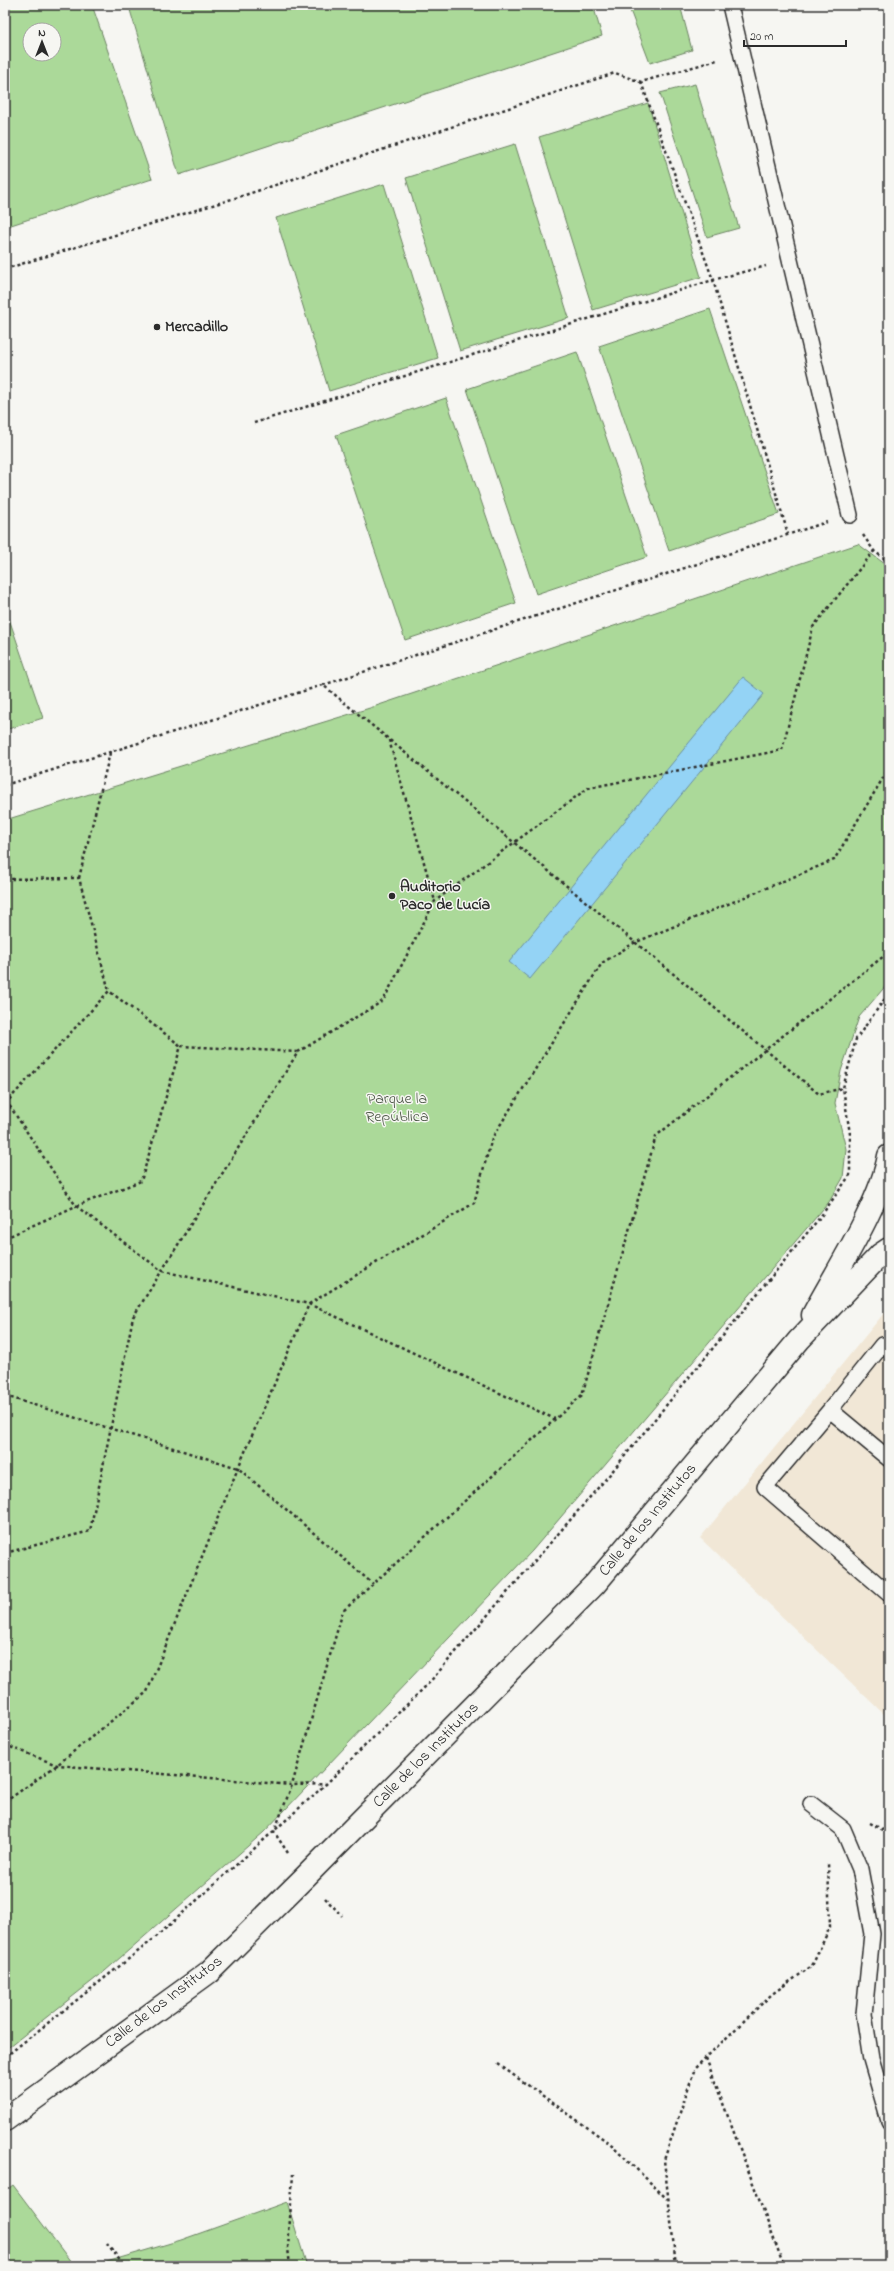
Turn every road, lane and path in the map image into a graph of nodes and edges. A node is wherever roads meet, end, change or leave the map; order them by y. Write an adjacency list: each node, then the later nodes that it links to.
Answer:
1 (730, 5): 2 (lane)
2 (743, 53): 3 (path); 4 (lane)
3 (641, 82): 5 (path); 6 (path)
4 (791, 259): 6 (path); 8 (lane)
5 (5, 269)
6 (713, 280): 7 (path); 9 (path)
7 (254, 423)
8 (850, 515): 9 (path); 10 (path)
9 (788, 534): 12 (path)
10 (874, 551): 11 (path); 17 (path)
11 (889, 562)
12 (323, 685): 13 (path); 14 (path)
13 (390, 740): 17 (path); 20 (path)
14 (110, 752): 16 (path); 18 (path)
15 (889, 768): 21 (path)
16 (5, 785)
17 (514, 843): 20 (path); 21 (path)
18 (79, 878): 19 (path); 23 (path)
19 (5, 879)
20 (435, 901): 27 (path)
21 (634, 943): 26 (path); 36 (path)
22 (889, 952): 26 (path)
23 (109, 991): 25 (path); 30 (path)
24 (889, 993): 28 (path)
25 (181, 1046): 27 (path); 32 (path)
26 (766, 1050): 28 (path); 41 (path)
27 (298, 1052): 35 (path)
28 (843, 1088): 50 (path)
29 (5, 1095): 30 (path)
30 (6, 1103): 32 (path)
31 (889, 1156): 37 (street, Calle de los Institutos)
32 (76, 1206): 33 (path); 35 (path)
33 (5, 1238)
34 (889, 1249): 37 (street, Calle de los Institutos)
35 (162, 1271): 36 (path); 42 (path)
36 (308, 1304): 41 (path); 44 (path)
37 (799, 1340): 62 (street, Calle de los Institutos)
38 (887, 1345): 40 (lane)
39 (5, 1396): 42 (path)
40 (830, 1410): 43 (lane); 47 (lane)
41 (555, 1419): 46 (path)
42 (110, 1427): 44 (path); 45 (path)
43 (889, 1459)
44 (238, 1468): 46 (path); 49 (path)
45 (5, 1553)
46 (373, 1584): 51 (path)
47 (889, 1594)
48 (5, 1745): 49 (path)
49 (57, 1765): 51 (path); 52 (path)
50 (326, 1784): 51 (path); 54 (path)
51 (292, 1785): 54 (path)
52 (5, 1802)
53 (811, 1804): 63 (lane)
54 (274, 1832): 55 (path); 59 (path)
55 (292, 1859)
56 (828, 1862): 60 (path)
57 (320, 1893): 58 (path)
58 (342, 1916)
59 (5, 2057)
60 (706, 2058): 65 (path); 70 (path)
61 (498, 2064): 65 (path)
62 (5, 2120)
63 (889, 2121)
64 (293, 2174): 68 (path)
65 (667, 2199): 69 (path)
66 (107, 2243): 67 (path)
67 (124, 2266)
68 (290, 2266)
69 (676, 2266)
70 (784, 2266)

